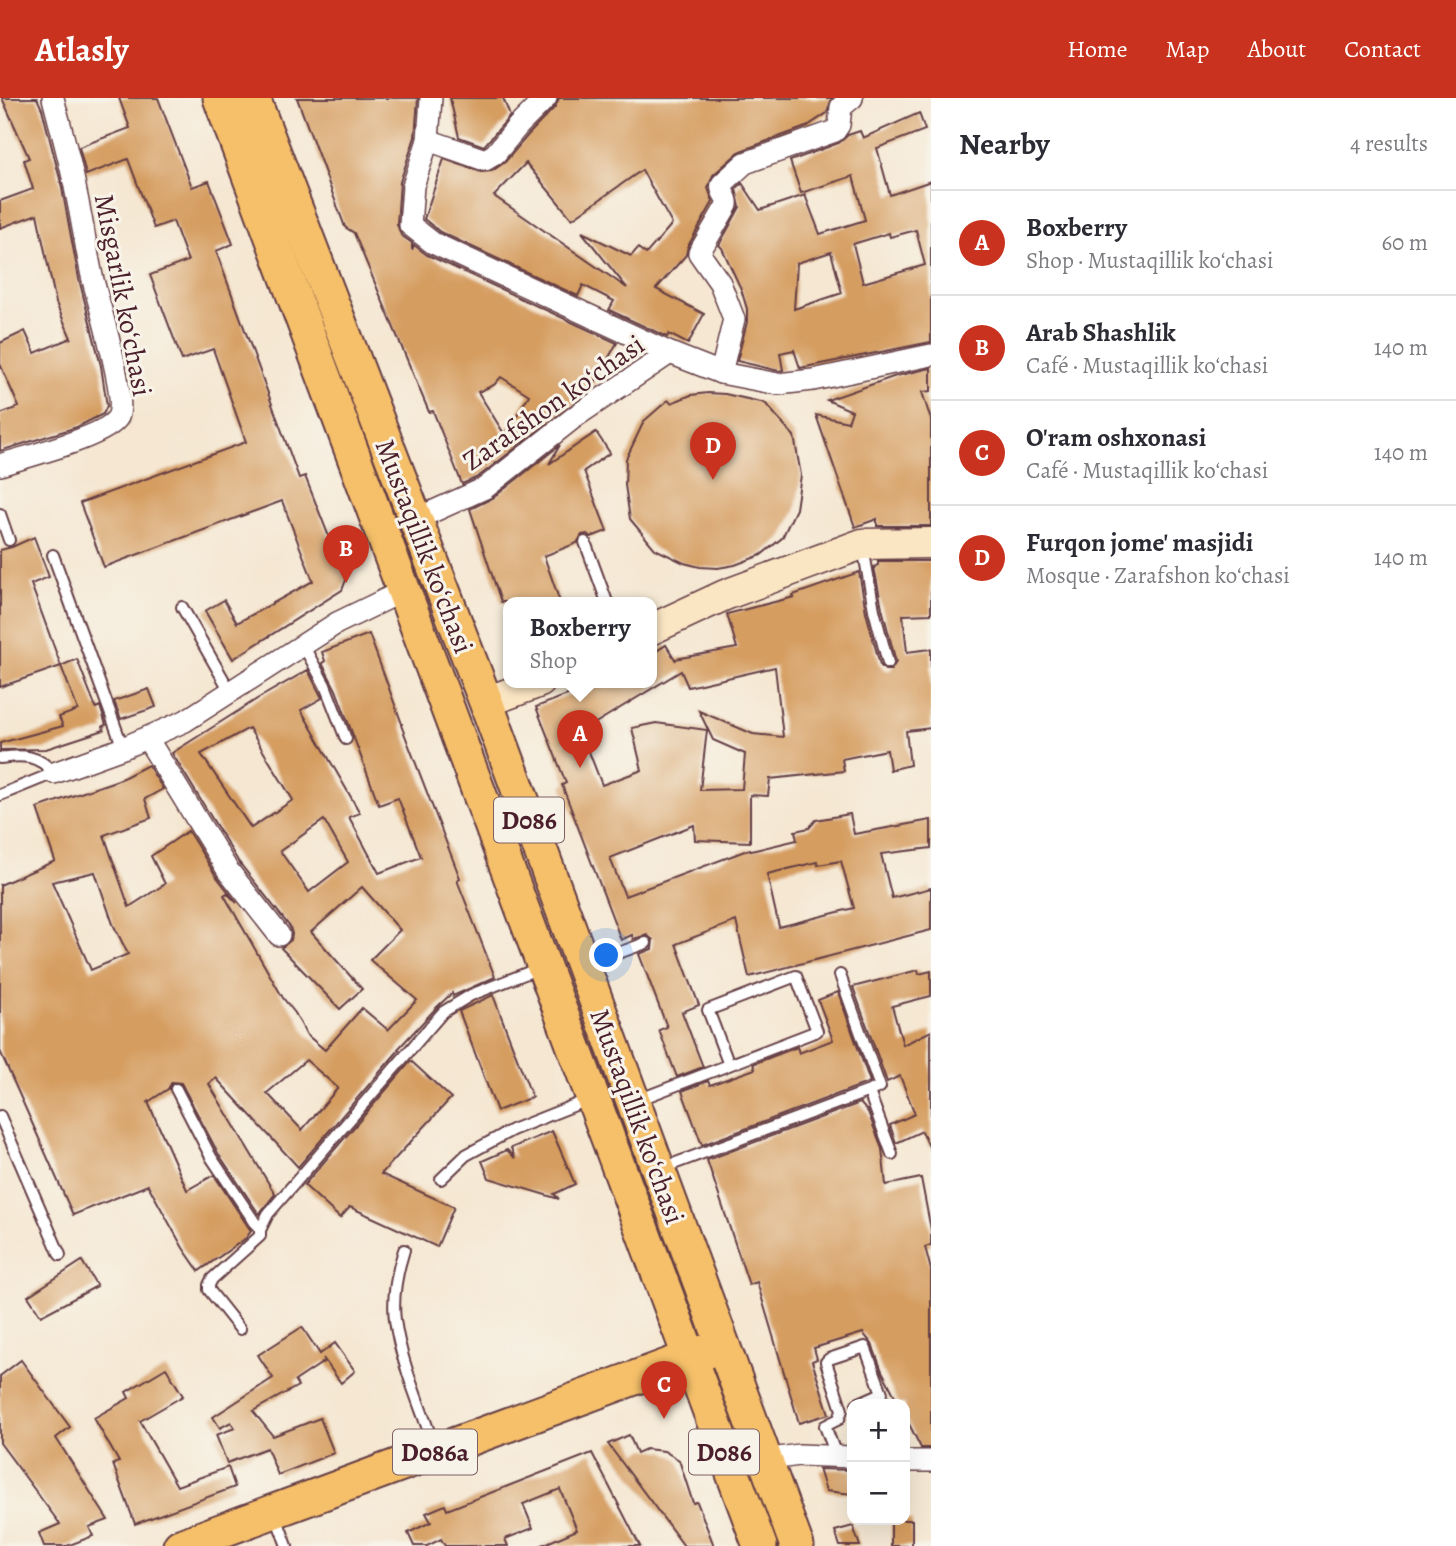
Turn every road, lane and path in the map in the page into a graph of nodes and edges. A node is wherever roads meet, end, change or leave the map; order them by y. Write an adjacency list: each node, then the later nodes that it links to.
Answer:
1 (53, 98): 11 (street, Misgarlik koʻchasi)
2 (220, 98): 19 (main road, Mustaqillik koʻchasi / D086)
3 (253, 98): 13 (main road, Mustaqillik koʻchasi / D086)
4 (431, 98): 7 (street)
5 (547, 98): 7 (street)
6 (852, 98): 10 (street)
7 (428, 140): 8 (street)
8 (670, 354): 10 (street, Zarafshon koʻchasi); 13 (street, Zarafshon koʻchasi)
9 (931, 355): 10 (street, Zarafshon koʻchasi)
10 (722, 373)
11 (0, 465)
12 (0, 514): 14 (lane)
13 (414, 520): 27 (main road, Mustaqillik koʻchasi / D086)
14 (9, 540)
15 (585, 542): 20 (lane)
16 (931, 543): 17 (street)
17 (862, 544): 22 (street); 24 (lane)
18 (53, 555): 30 (lane)
19 (405, 590): 23 (street); 37 (main road, Mustaqillik koʻchasi / D086)
20 (605, 597)
21 (182, 607): 26 (lane)
22 (657, 627)
23 (303, 645): 26 (street); 29 (lane)
24 (888, 663)
25 (524, 688): 27 (street)
26 (230, 691): 28 (street)
27 (486, 702): 36 (main road, Mustaqillik koʻchasi / D086)
28 (148, 738): 30 (street); 34 (street)
29 (345, 739)
30 (123, 748): 32 (street)
31 (0, 758): 32 (lane)
32 (54, 773): 33 (lane)
33 (0, 795)
34 (279, 935)
35 (646, 943): 36 (lane)
36 (583, 965): 43 (main road, Mustaqillik koʻchasi / D086)
37 (544, 966): 42 (main road, Mustaqillik koʻchasi / D086); 48 (lane)
38 (840, 975): 41 (lane)
39 (729, 1065): 39 (lane); 43 (lane)
40 (176, 1089): 48 (lane)
41 (869, 1092): 45 (lane); 46 (lane)
42 (593, 1098): 47 (lane); 53 (main road, Mustaqillik koʻchasi / D086)
43 (633, 1102): 46 (main road, Mustaqillik koʻchasi / D086)
44 (0, 1116): 50 (lane)
45 (892, 1154)
46 (658, 1170): 52 (main road, Mustaqillik koʻchasi / D086)
47 (441, 1179)
48 (260, 1230): 51 (lane)
49 (404, 1250): 56 (lane)
50 (60, 1255)
51 (240, 1329)
52 (722, 1346): 53 (main road, D086a); 58 (main road, Mustaqillik koʻchasi / D086)
53 (689, 1357): 56 (main road, D086a); 64 (main road, Mustaqillik koʻchasi / D086)
54 (850, 1407): 54 (lane)
55 (847, 1410): 57 (lane)
56 (436, 1451): 61 (main road, D086a)
57 (844, 1456): 58 (street)
58 (765, 1460): 65 (main road, Mustaqillik koʻchasi / D086)
59 (910, 1461): 60 (street)
60 (931, 1461)
61 (274, 1511): 62 (main road, D086a); 63 (lane)
62 (180, 1546)
63 (286, 1546)
64 (760, 1546)
65 (797, 1546)

